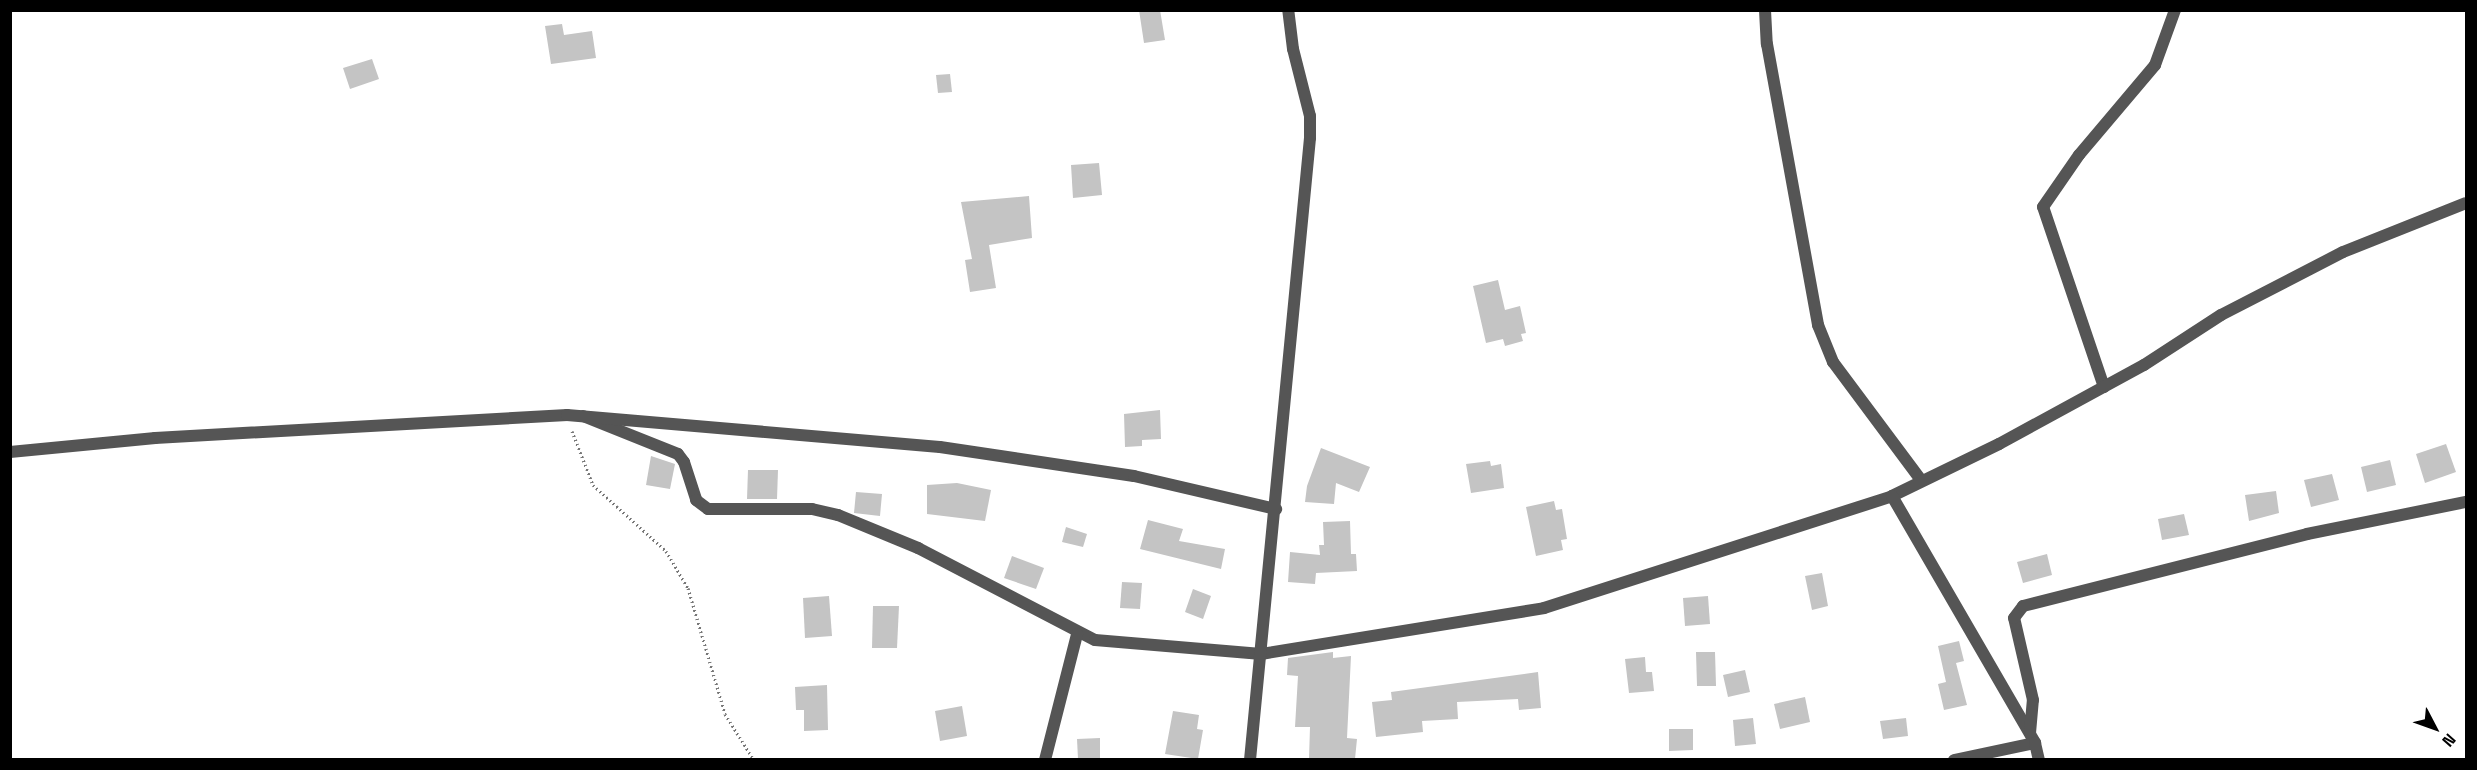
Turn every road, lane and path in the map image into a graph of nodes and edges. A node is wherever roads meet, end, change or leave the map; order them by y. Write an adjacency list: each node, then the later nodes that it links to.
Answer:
1 (1288, 10): 12 (street)
2 (1765, 10): 9 (street)
3 (2175, 10): 5 (street)
4 (2466, 203): 5 (street)
5 (2104, 387): 9 (street)
6 (567, 415): 7 (street); 8 (street); 16 (path)
7 (583, 416): 12 (street); 13 (street)
8 (10, 452)
9 (1921, 480): 10 (street)
10 (1892, 496): 14 (street); 15 (street)
11 (2466, 502): 15 (street)
12 (1276, 509): 14 (street)
13 (1077, 634): 14 (street); 17 (street)
14 (1261, 654): 18 (street)
15 (2033, 738): 19 (street); 20 (street)
16 (754, 759)
17 (1046, 759)
18 (1250, 759)
19 (1954, 759)
20 (2039, 759)

